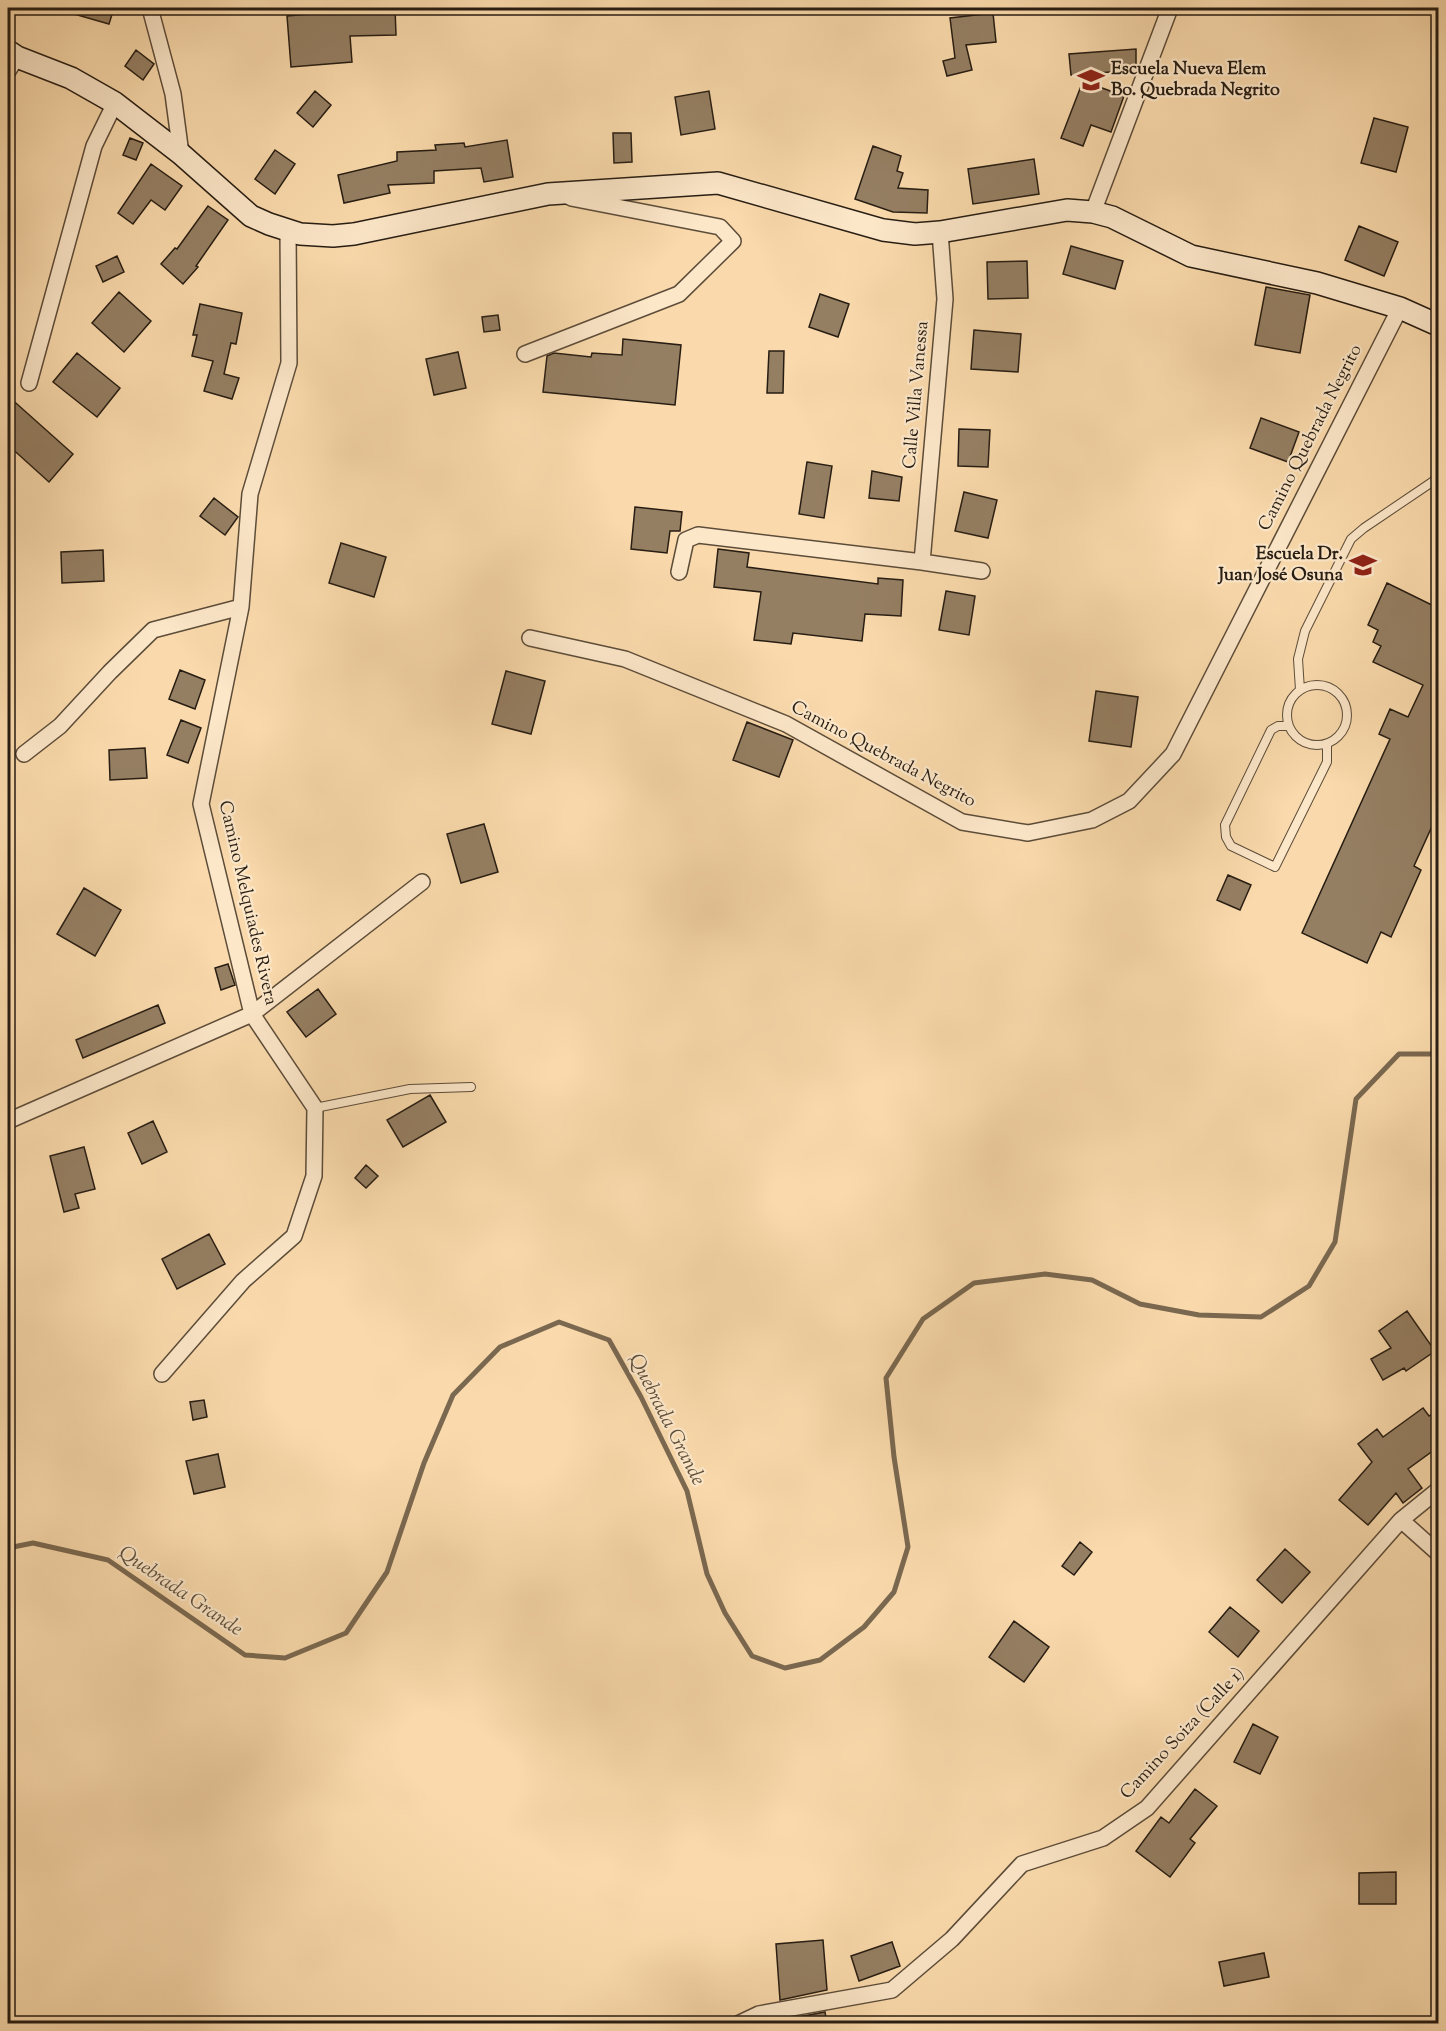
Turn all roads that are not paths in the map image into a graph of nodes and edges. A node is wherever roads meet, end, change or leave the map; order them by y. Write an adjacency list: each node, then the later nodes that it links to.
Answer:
1 (150, 8): 5 (street)
2 (1170, 8): 7 (street)
3 (11, 60): 4 (main road)
4 (115, 103): 5 (main road); 13 (street)
5 (181, 154): 8 (main road)
6 (548, 194): 8 (main road); 9 (main road); 12 (street)
7 (1093, 212): 9 (main road); 10 (main road)
8 (288, 231): 18 (street, Camino Melquiades Rivera)
9 (940, 232): 15 (street, Calle Villa Vanessa)
10 (1400, 308): 11 (main road); 19 (street, Camino Quebrada Negrito)
11 (1438, 325)
12 (525, 354)
13 (29, 383)
14 (1438, 478): 20 (lane)
15 (922, 561): 16 (street); 17 (street)
16 (982, 571)
17 (680, 572)
18 (241, 607): 23 (street); 25 (street, Camino Melquiades Rivera)
19 (530, 639)
20 (1300, 690): 21 (lane); 22 (lane)
21 (1288, 726): 22 (lane); 22 (lane)
22 (1327, 744)
23 (24, 754)
24 (422, 882): 25 (street)
25 (252, 1014): 27 (street, Camino Melquiades Rivera); 28 (street)
26 (471, 1087): 27 (lane)
27 (315, 1108): 29 (street)
28 (8, 1121)
29 (162, 1374)
30 (1438, 1490): 31 (street, Camino Soiza (Calle 1))
31 (1401, 1521): 32 (street); 33 (street, Camino Soiza (Calle 1))
32 (1438, 1553)
33 (738, 2024)

